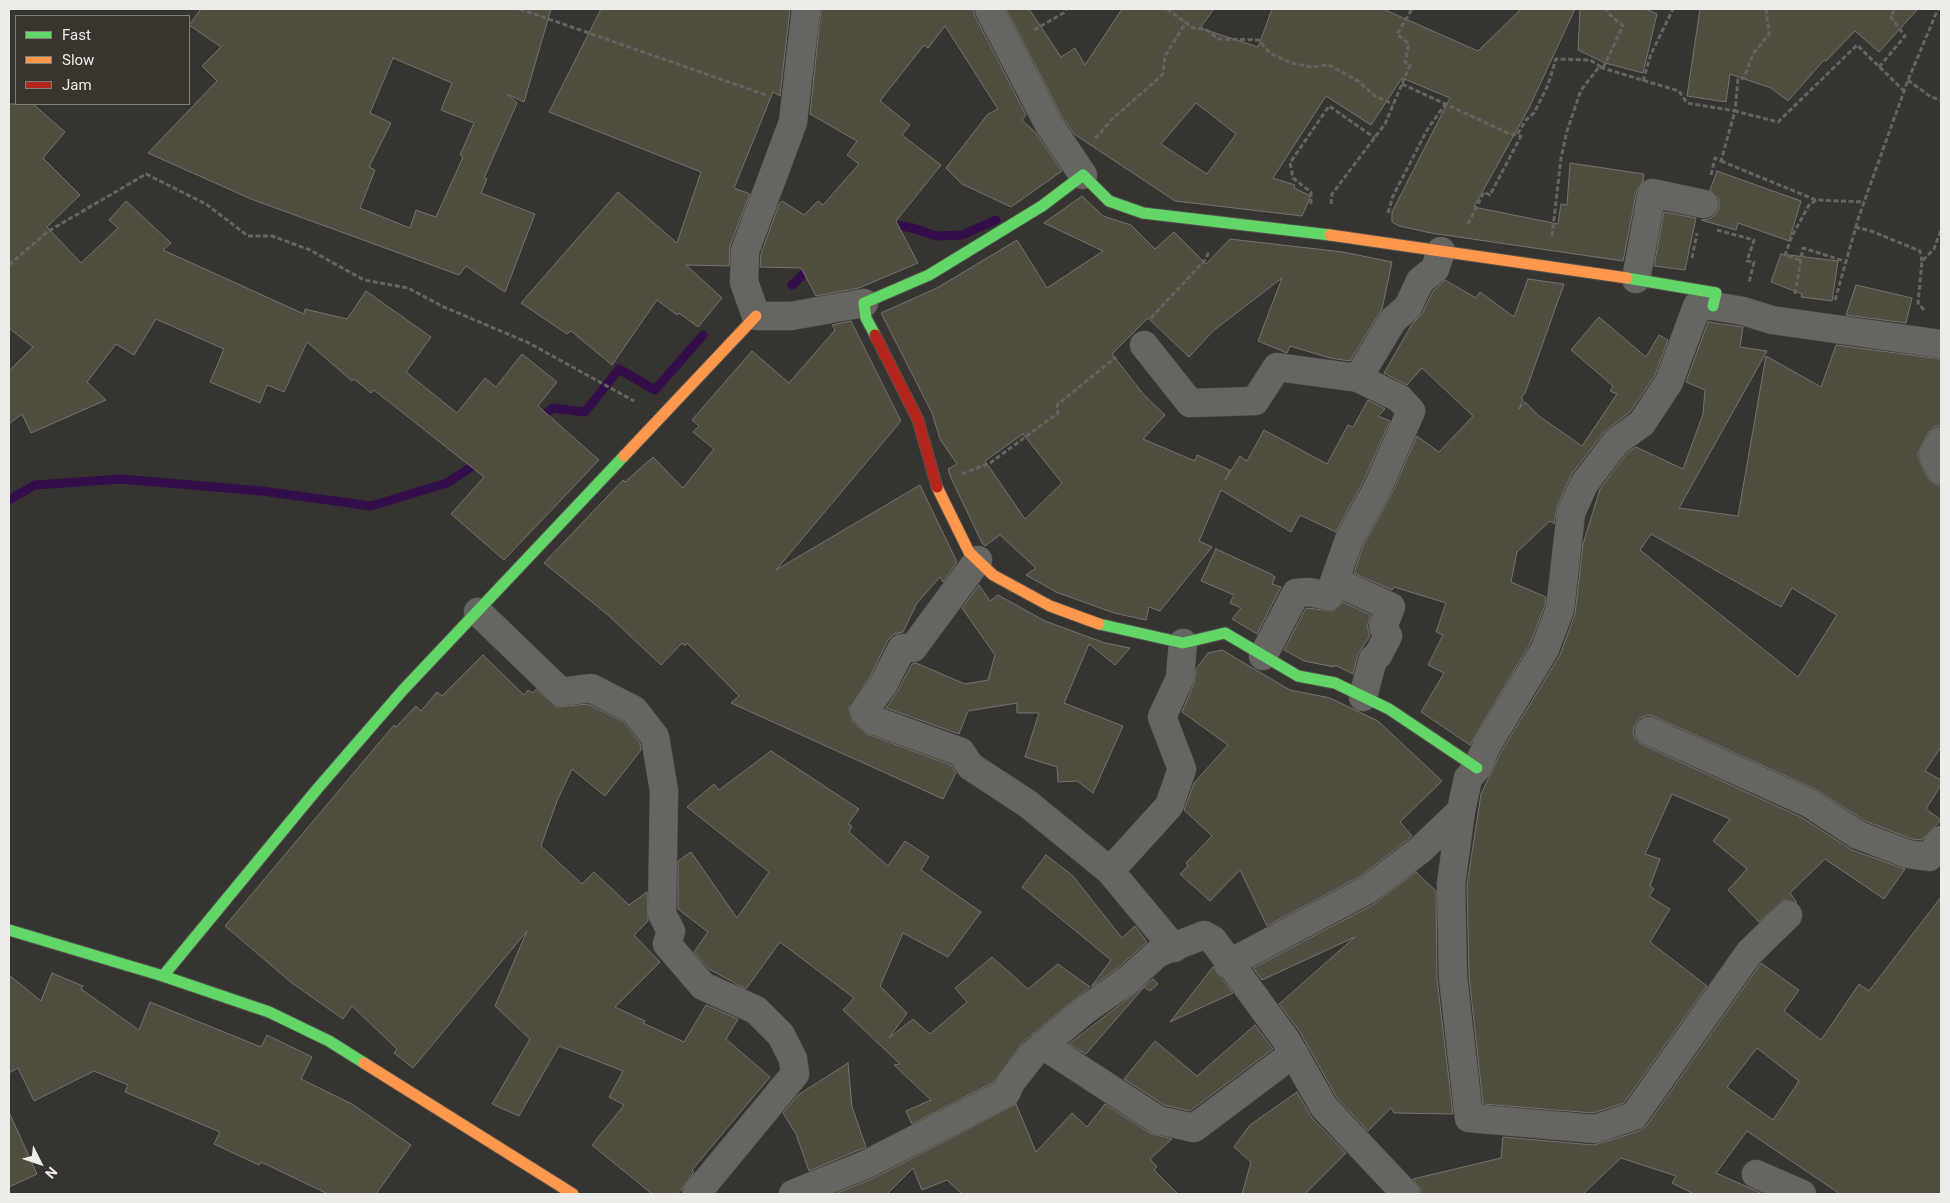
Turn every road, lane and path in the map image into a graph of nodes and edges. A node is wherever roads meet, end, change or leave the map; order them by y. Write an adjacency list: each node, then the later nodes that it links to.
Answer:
1 (520, 9): 23 (path)
2 (806, 9): 23 (street)
3 (989, 9): 13 (street)
4 (1066, 9): 13 (path)
5 (1167, 9): 12 (path)
6 (1412, 9): 18 (path)
7 (1606, 9): 15 (path)
8 (1673, 9): 17 (path)
9 (1766, 9): 24 (path)
10 (1896, 9): 14 (path)
11 (1938, 9): 16 (path)
12 (1186, 22): 22 (path); 28 (path)
13 (1009, 45): 28 (street)
14 (1879, 67): 19 (path); 24 (path)
15 (1604, 68): 17 (path); 25 (path); 43 (path)
16 (1908, 80): 19 (path); 20 (path)
17 (1643, 81): 24 (path)
18 (1402, 84): 21 (path); 22 (path)
19 (1904, 91): 30 (path)
20 (1941, 99)
21 (1446, 103): 25 (path); 36 (path)
22 (1393, 104): 26 (path)
23 (795, 106): 52 (street)
24 (1736, 111): 27 (path)
25 (1521, 136): 38 (path)
26 (1375, 138): 34 (path); 35 (path)
27 (1721, 161): 29 (path); 31 (path)
28 (1076, 164): 34 (street); 47 (street)
29 (1816, 200): 30 (path); 39 (path)
30 (1864, 202): 32 (path)
31 (1702, 214): 44 (street); 45 (path); 50 (path)
32 (1855, 227): 40 (path); 41 (path)
33 (1941, 230): 41 (path)
34 (1299, 231): 35 (street)
35 (1327, 235): 36 (street)
36 (1379, 241): 38 (street)
37 (1213, 248): 54 (path)
38 (1444, 256): 43 (street); 55 (street)
39 (1800, 260): 40 (path); 46 (path)
40 (1844, 261): 49 (path)
41 (1922, 261): 51 (path)
42 (9, 265): 56 (path)
43 (1549, 267): 44 (street)
44 (1636, 279): 45 (street)
45 (1685, 286): 48 (street)
46 (1792, 302)
47 (864, 303): 52 (street); 59 (street)
48 (1713, 306): 50 (street); 67 (street)
49 (1833, 308)
50 (1744, 311): 53 (street)
51 (1924, 311)
52 (756, 316): 62 (street)
53 (1941, 344)
54 (1144, 345): 55 (street); 59 (path)
55 (1358, 378): 61 (street)
56 (625, 395)
57 (1941, 441): 58 (street)
58 (1941, 470)
59 (936, 484): 60 (street)
60 (978, 560): 63 (street); 70 (street)
61 (1335, 581): 64 (street); 65 (street)
62 (478, 612): 75 (street); 80 (street)
63 (1183, 643): 64 (street); 70 (street)
64 (1263, 656): 65 (street)
65 (1363, 696): 67 (street)
66 (1649, 731): 69 (street)
67 (1477, 768): 68 (street)
68 (1461, 811): 71 (street); 74 (street)
69 (1941, 840)
70 (1110, 871): 73 (street)
71 (1788, 915)
72 (9, 930): 75 (street)
73 (1174, 948): 74 (street); 76 (street)
74 (1228, 964): 77 (street)
75 (163, 976): 79 (street)
76 (1043, 1046): 77 (street); 81 (street)
77 (1294, 1053): 82 (street)
78 (1756, 1174): 83 (street)
79 (573, 1194)
80 (696, 1194)
81 (793, 1194)
82 (1406, 1194)
83 (1802, 1194)

